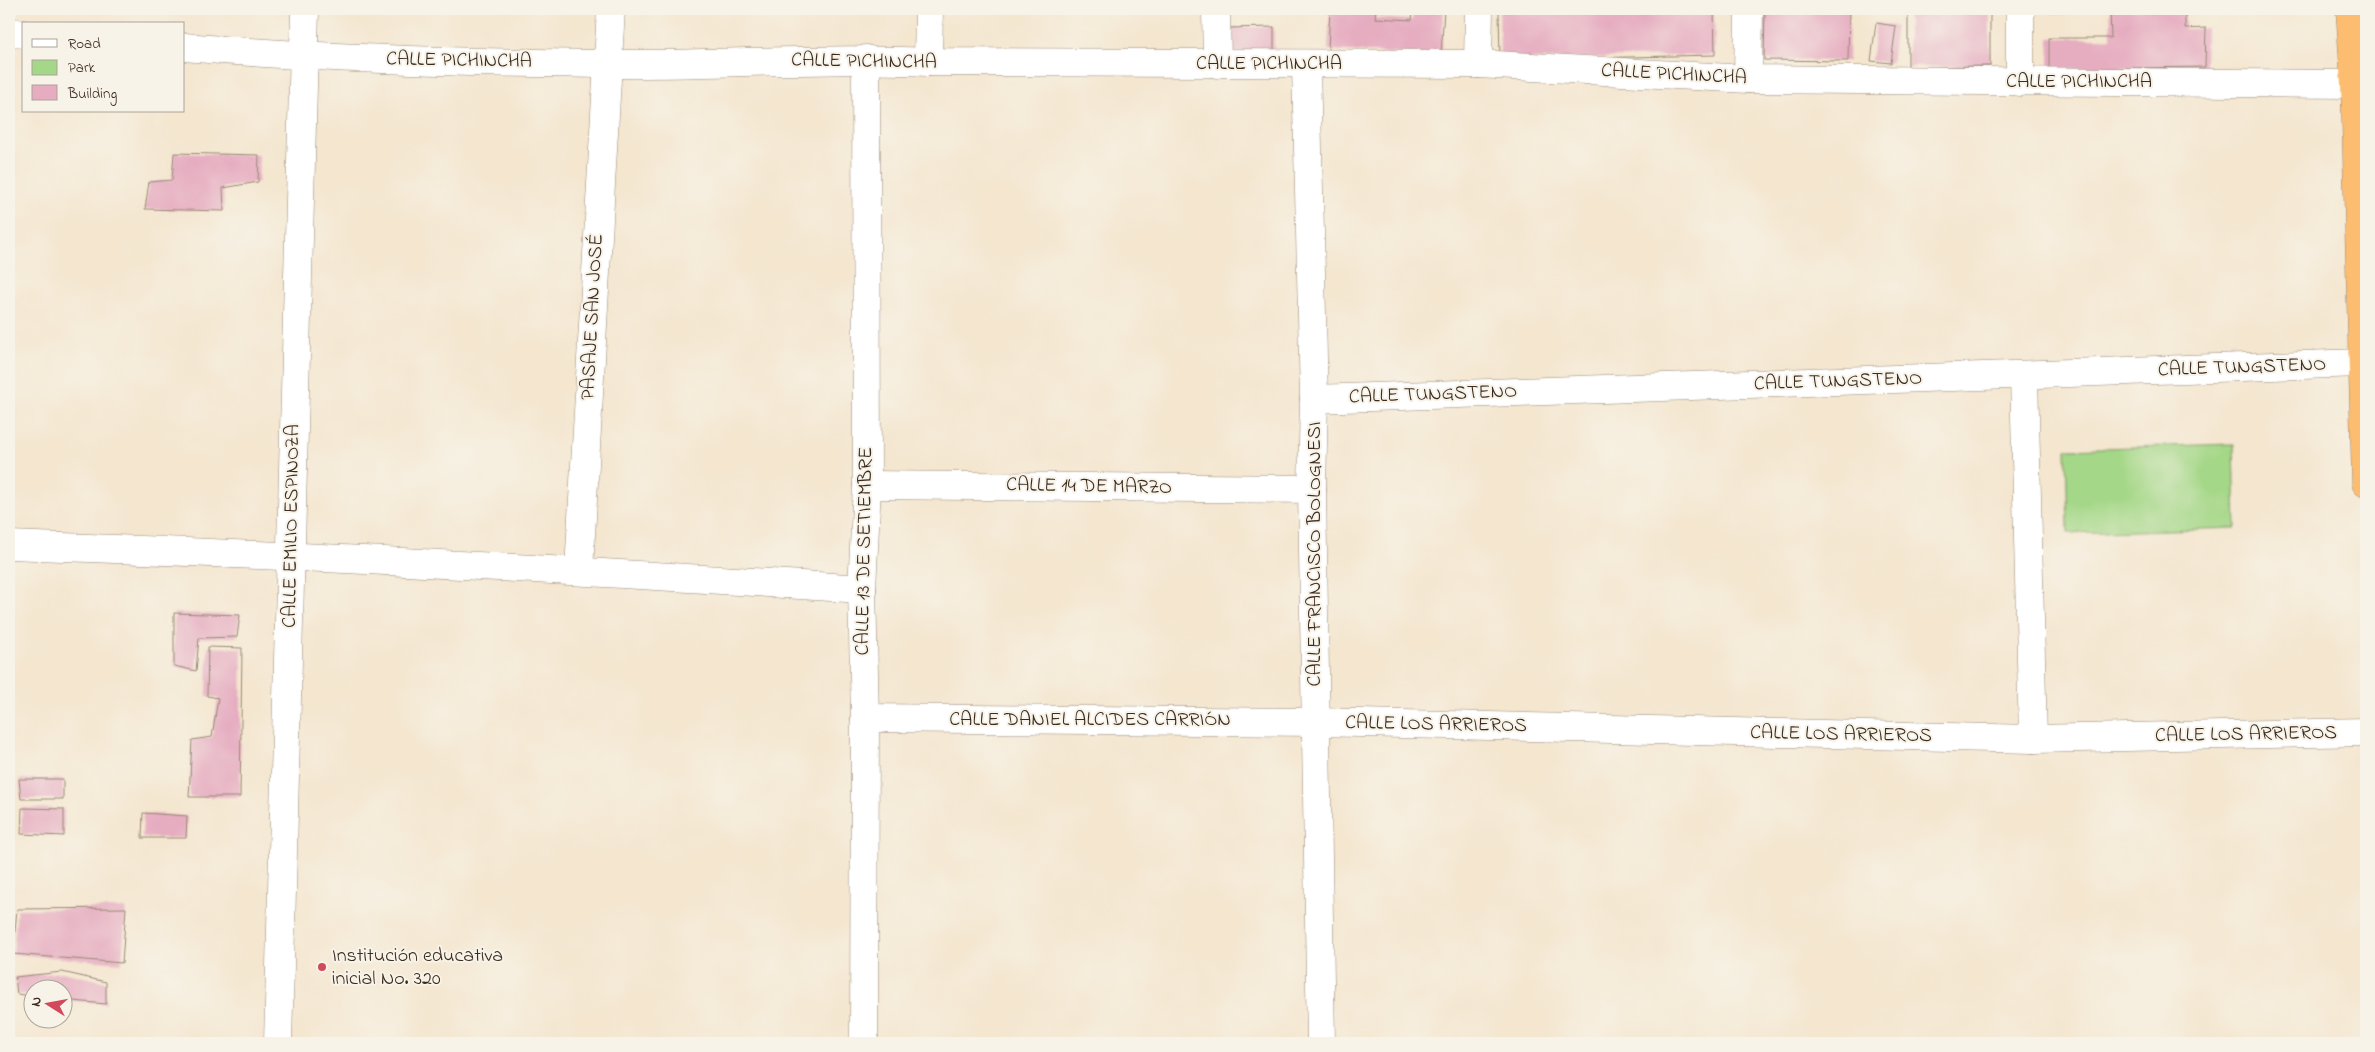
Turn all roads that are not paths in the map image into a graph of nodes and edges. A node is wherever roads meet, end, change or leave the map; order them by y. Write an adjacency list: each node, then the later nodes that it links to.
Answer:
1 (305, 9): 12 (street, CALLE EMILIO ESPINOZA)
2 (611, 9): 15 (street, PASAJE SAN JOSÉ)
3 (929, 9): 14 (street)
4 (1216, 9): 16 (street)
5 (1479, 9): 17 (street)
6 (1749, 9): 19 (street)
7 (2020, 9): 20 (street)
8 (2350, 9): 21 (highway)
9 (9, 32): 10 (street)
10 (22, 34)
11 (185, 47): 12 (street, CALLE PICHINCHA)
12 (304, 57): 15 (street, CALLE PICHINCHA); 30 (street, CALLE EMILIO ESPINOZA)
13 (866, 59): 14 (street, CALLE PICHINCHA); 15 (street, CALLE PICHINCHA); 27 (street, CALLE 13 DE SETIEMBRE)
14 (928, 62): 16 (street, CALLE PICHINCHA)
15 (607, 64): 31 (street, PASAJE SAN JOSÉ)
16 (1216, 64): 18 (street, CALLE PICHINCHA)
17 (1478, 64): 18 (street, CALLE PICHINCHA); 19 (street, CALLE PICHINCHA)
18 (1306, 65): 24 (street, CALLE FRANCISCO BOLOGNESI)
19 (1748, 79): 20 (street, CALLE PICHINCHA)
20 (2020, 82): 21 (street, CALLE PICHINCHA)
21 (2355, 84): 22 (highway)
22 (2361, 363): 23 (street, CALLE TUNGSTENO); 25 (highway)
23 (2024, 376): 24 (street, CALLE TUNGSTENO); 36 (street)
24 (1314, 399): 28 (street, CALLE FRANCISCO BOLOGNESI)
25 (2366, 450): 26 (highway)
26 (2366, 483)
27 (866, 485): 28 (street, CALLE 14 DE MARZO); 32 (street, CALLE 13 DE SETIEMBRE)
28 (1312, 489): 34 (street, CALLE FRANCISCO BOLOGNESI)
29 (9, 545): 30 (street)
30 (291, 555): 31 (street); 37 (street, CALLE EMILIO ESPINOZA)
31 (579, 570): 32 (street)
32 (862, 589): 33 (street, CALLE 13 DE SETIEMBRE)
33 (864, 718): 34 (street, CALLE DANIEL ALCIDES CARRIÓN); 38 (street, CALLE 13 DE SETIEMBRE)
34 (1316, 722): 36 (street, CALLE LOS ARRIEROS); 39 (street, CALLE FRANCISCO BOLOGNESI)
35 (2366, 732): 36 (street, CALLE LOS ARRIEROS)
36 (2033, 739)
37 (278, 1043)
38 (864, 1043)
39 (1321, 1043)

